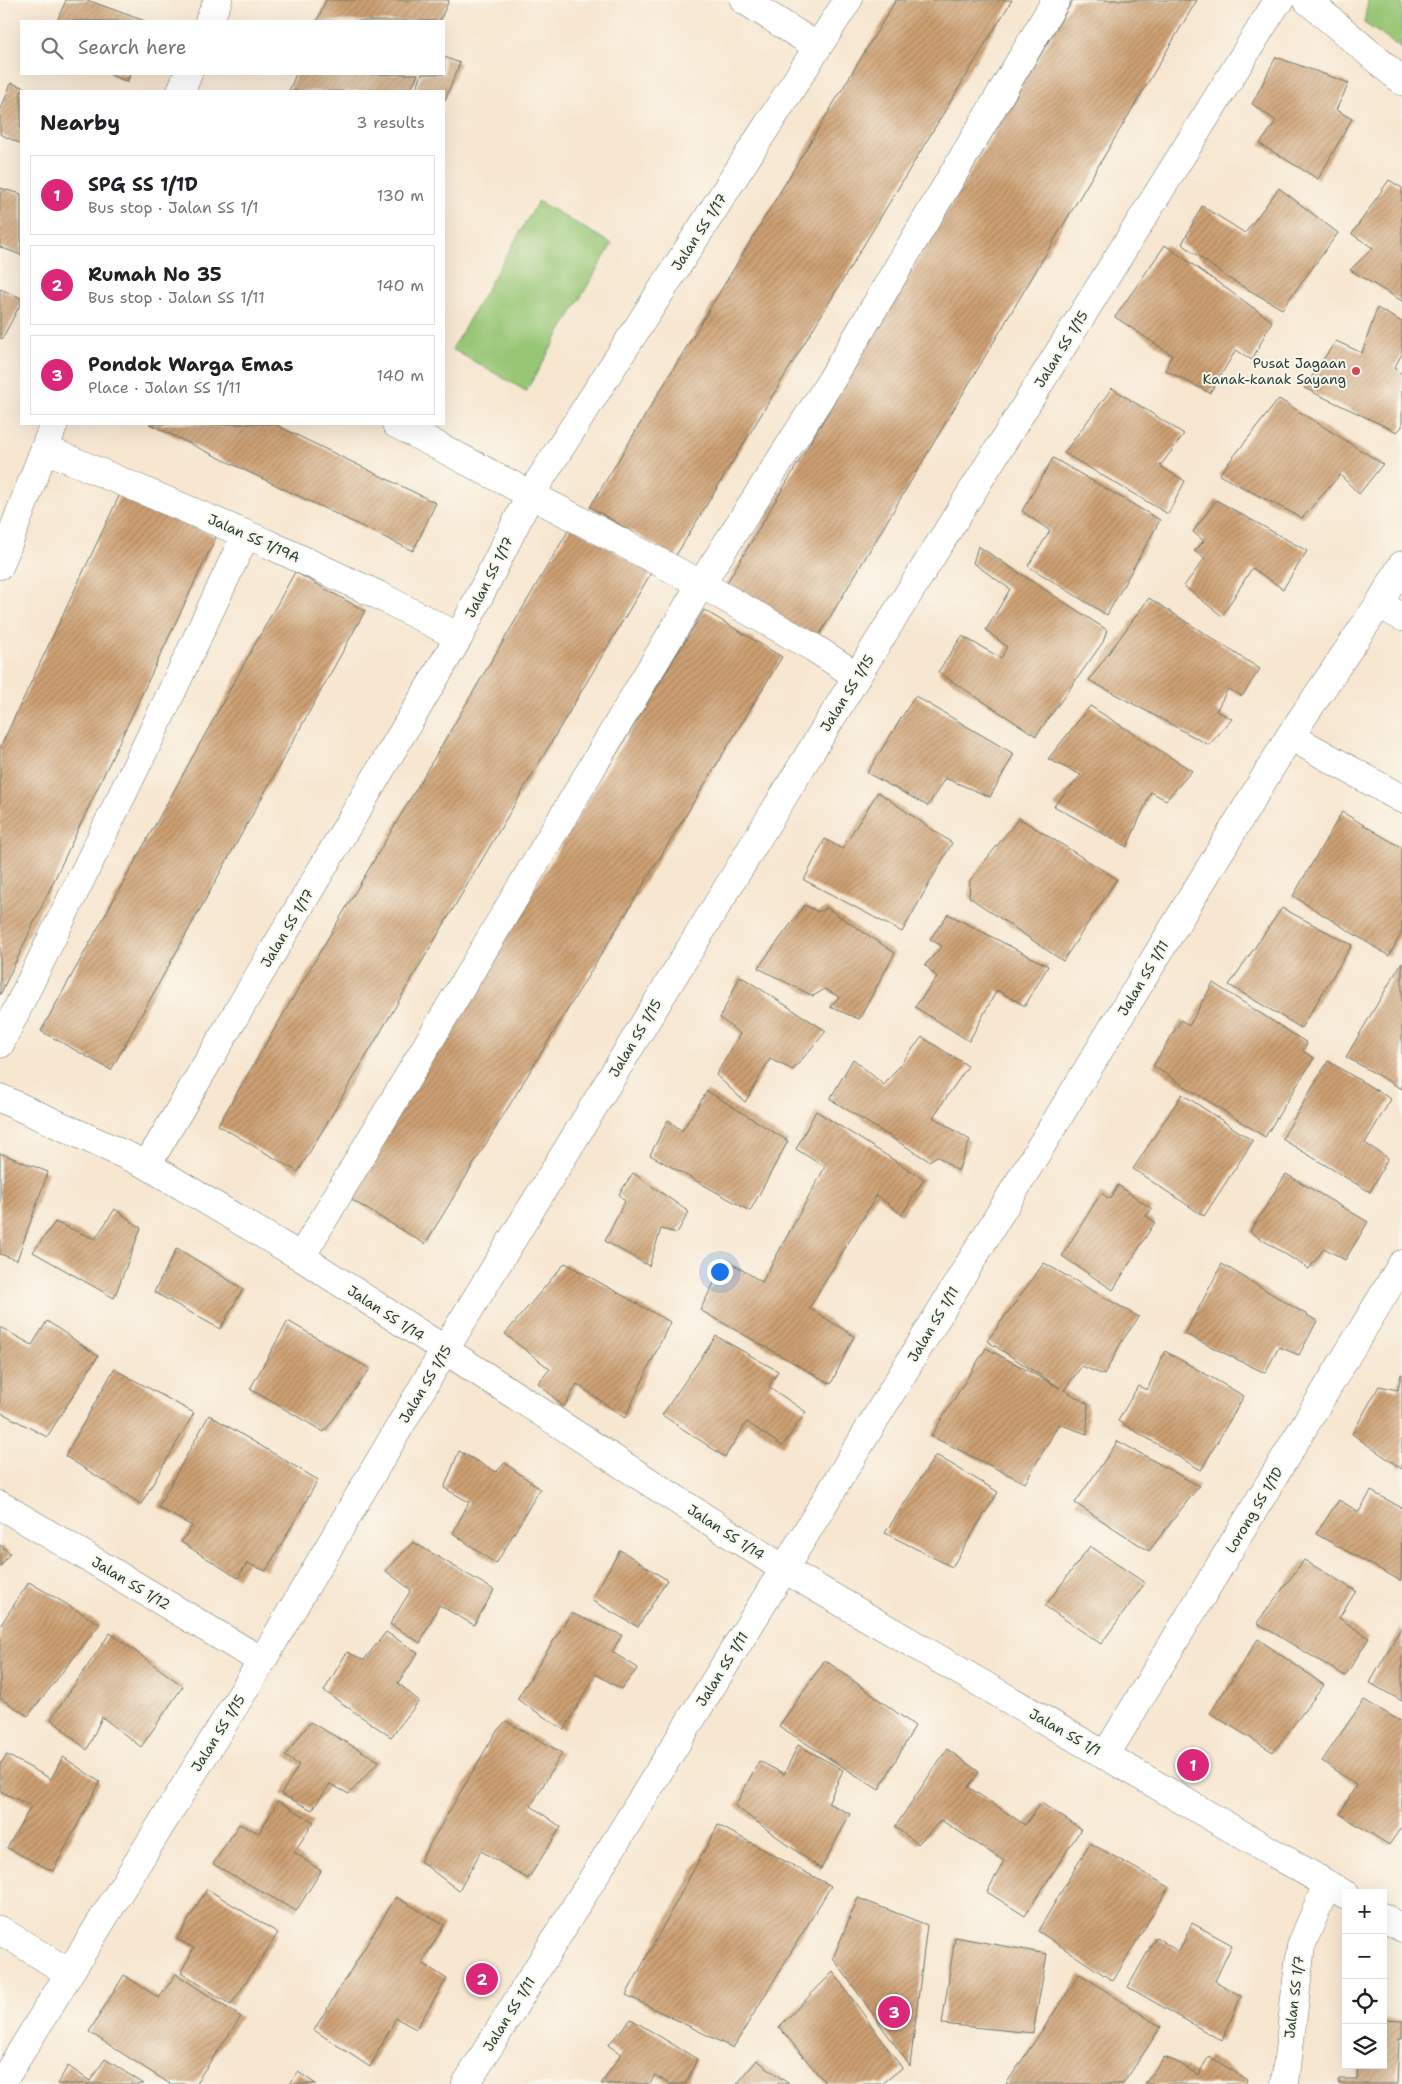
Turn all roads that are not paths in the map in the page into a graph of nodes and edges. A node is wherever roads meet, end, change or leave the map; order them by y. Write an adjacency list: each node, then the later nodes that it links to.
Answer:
1 (218, 0): 7 (street)
2 (744, 0): 8 (street)
3 (848, 0): 8 (street, Jalan SS 1/17)
4 (1056, 0): 18 (street)
5 (1281, 0): 21 (street, Jalan SS 1/15)
6 (1307, 0): 10 (street)
7 (209, 20)
8 (818, 47): 14 (street, Jalan SS 1/17)
9 (188, 75): 11 (street)
10 (1402, 81)
11 (181, 90)
12 (398, 425): 14 (street)
13 (49, 436): 15 (street, Jalan SS 1/19A); 17 (street)
14 (530, 495): 18 (street); 20 (street, Jalan SS 1/17)
15 (246, 534): 20 (street, Jalan SS 1/19A); 24 (street)
16 (1402, 565): 19 (street, Jalan SS 1/11)
17 (0, 566)
18 (701, 584): 21 (street); 27 (street)
19 (1390, 611): 22 (street, Jalan SS 1/11)
20 (459, 637): 26 (street, Jalan SS 1/17)
21 (857, 676): 29 (street, Jalan SS 1/15)
22 (1290, 736): 23 (street); 31 (street, Jalan SS 1/11)
23 (1402, 799)
24 (0, 1044)
25 (0, 1098): 26 (street, Jalan SS 1/14)
26 (147, 1165): 27 (street, Jalan SS 1/14)
27 (301, 1257): 29 (street, Jalan SS 1/14)
28 (1402, 1264): 33 (street, Lorong SS 1/1D)
29 (444, 1351): 31 (street, Jalan SS 1/14); 32 (street, Jalan SS 1/15)
30 (0, 1505): 32 (street, Jalan SS 1/12)
31 (784, 1569): 33 (street, Jalan SS 1/1); 40 (street, Jalan SS 1/11)
32 (262, 1661): 38 (street, Jalan SS 1/15)
33 (1106, 1756): 34 (street, Jalan SS 1/1)
34 (1336, 1890): 41 (street, Jalan SS 1/7)
35 (1387, 1919): 36 (street)
36 (1402, 1928)
37 (0, 1930): 38 (street)
38 (69, 1973): 39 (street, Jalan SS 1/15)
39 (1, 2084)
40 (466, 2084)
41 (1285, 2084)

